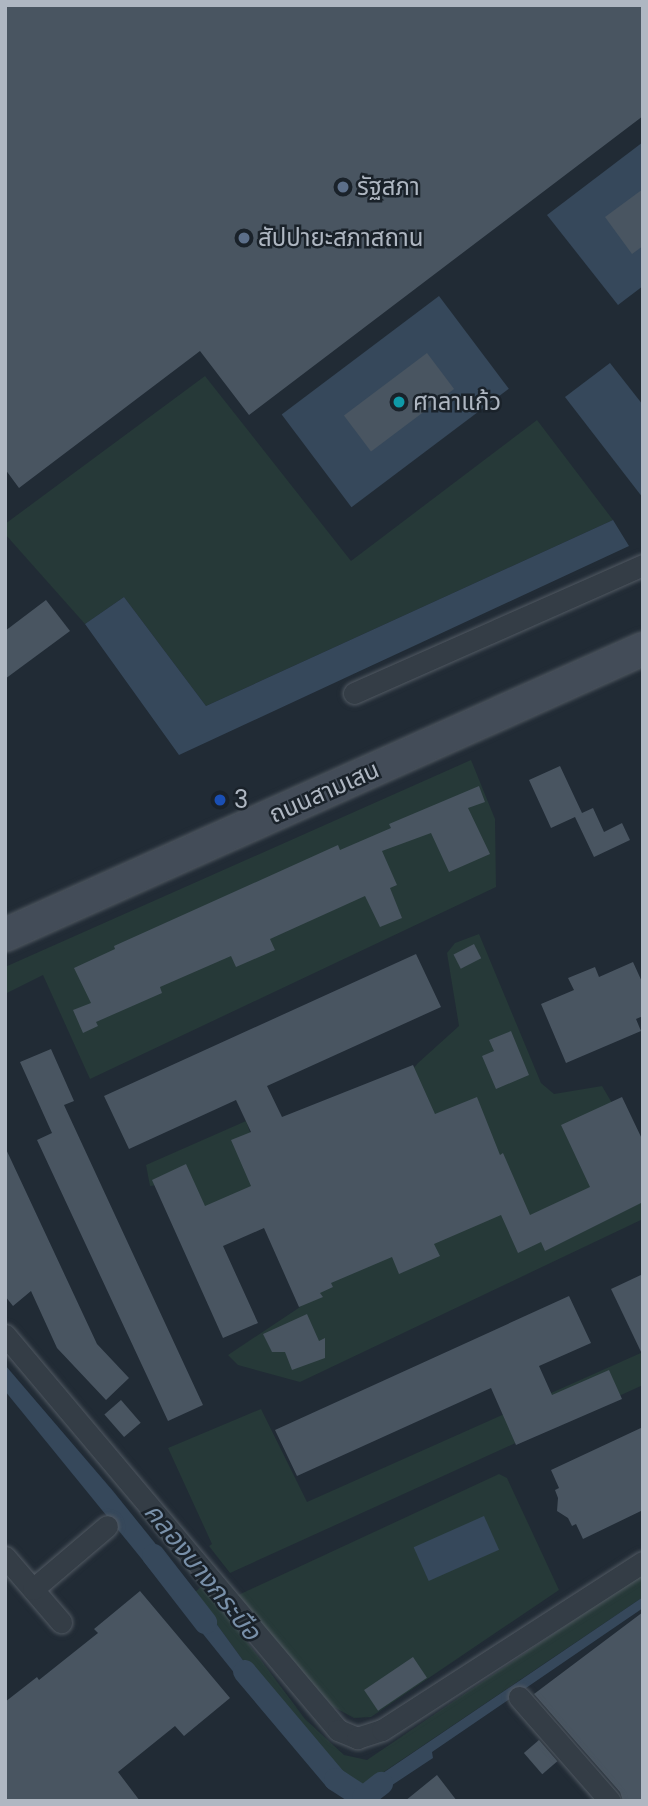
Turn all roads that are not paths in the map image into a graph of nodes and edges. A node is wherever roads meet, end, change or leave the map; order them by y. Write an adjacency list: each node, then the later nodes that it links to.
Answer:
1 (643, 565): 3 (street)
2 (643, 649): 4 (main road, ถนนสามเสน)
3 (354, 693)
4 (5, 935)
5 (5, 1335): 7 (street)
6 (107, 1526): 9 (street)
7 (643, 1562)
8 (7, 1563): 9 (street)
9 (33, 1589): 10 (street)
10 (61, 1622)
11 (519, 1697): 12 (street)
12 (610, 1801)

